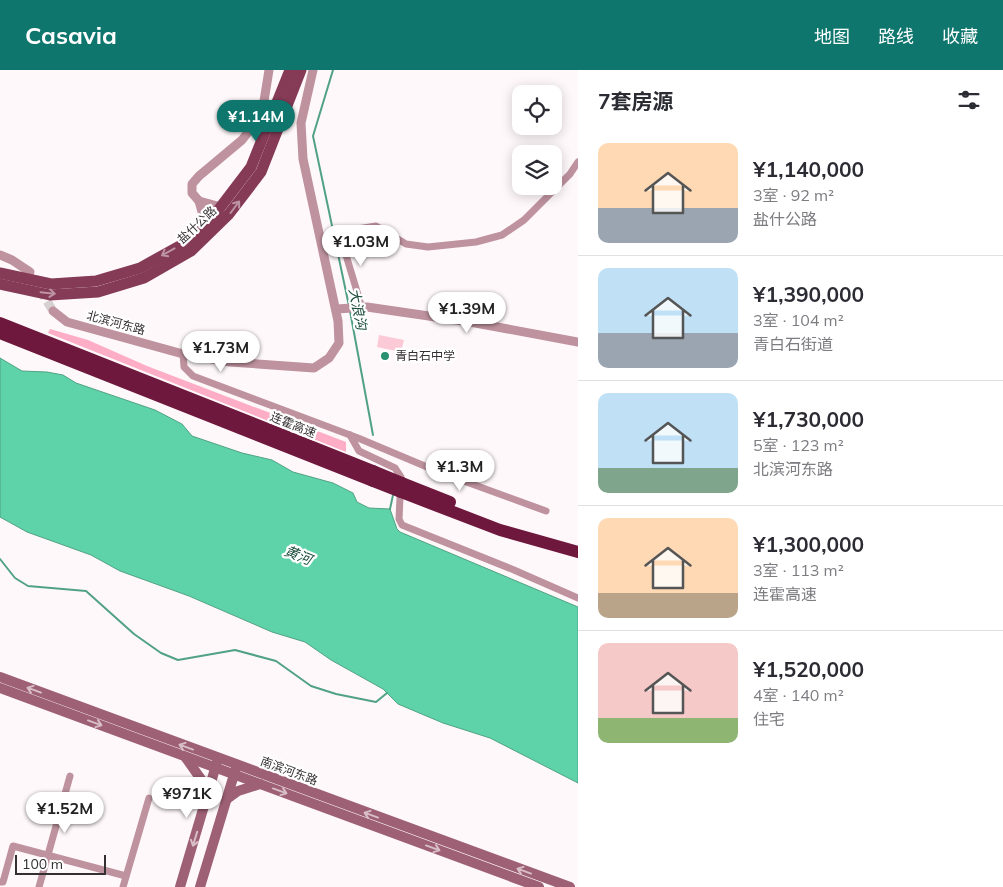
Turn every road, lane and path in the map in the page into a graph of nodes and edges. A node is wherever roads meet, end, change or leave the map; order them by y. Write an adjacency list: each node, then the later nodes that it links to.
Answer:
1 (268, 70): 7 (street)
2 (290, 70): 5 (main road, 盐什公路)
3 (301, 70): 5 (main road, 盐什公路)
4 (313, 70): 15 (street)
5 (281, 106): 8 (main road, 盐什公路); 13 (main road, 盐什公路, one-way to 5)
6 (578, 162): 14 (street)
7 (199, 201): 8 (street); 9 (street)
8 (221, 207): 9 (main road, 盐什公路)
9 (206, 226): 12 (main road, 盐什公路, one-way to 12)
10 (0, 256): 11 (street)
11 (30, 272)
12 (0, 274)
13 (0, 284)
14 (360, 308): 15 (street); 19 (street)
15 (340, 309): 20 (street, 北滨河东路)
16 (53, 311): 20 (street, 北滨河东路)
17 (0, 323): 22 (highway, 连霍高速)
18 (0, 333): 22 (highway, 连霍高速)
19 (578, 342)
20 (183, 354): 21 (street)
21 (350, 436): 24 (street); 27 (street)
22 (373, 476): 23 (highway, 连霍高速, bridge)
23 (402, 488): 25 (highway, 连霍高速); 26 (highway, 连霍高速)
24 (546, 511)
25 (578, 544)
26 (578, 552)
27 (578, 598)
28 (0, 678): 31 (main road, 南滨河东路, one-way to 28)
29 (0, 688): 30 (main road, 南滨河东路, one-way to 30)
30 (185, 757): 31 (main road, 南滨河东路); 35 (main road)
31 (217, 764): 32 (main road, 南滨河东路); 35 (main road)
32 (235, 770): 34 (main road, 南滨河东路); 37 (main road); 39 (main road, 南滨河东路, one-way to 32)
33 (70, 776): 38 (street)
34 (260, 784): 37 (main road); 39 (main road, 南滨河东路, one-way to 39)
35 (208, 795): 44 (main road, one-way to 44)
36 (149, 798): 40 (street)
37 (227, 799): 45 (main road)
38 (48, 855): 40 (street); 41 (street); 42 (street)
39 (478, 860): 46 (main road, 南滨河东路); 47 (main road, 南滨河东路, one-way to 39)
40 (126, 876): 43 (street)
41 (0, 882)
42 (39, 887)
43 (123, 887)
44 (180, 887)
45 (200, 887)
46 (539, 887)
47 (570, 887)

